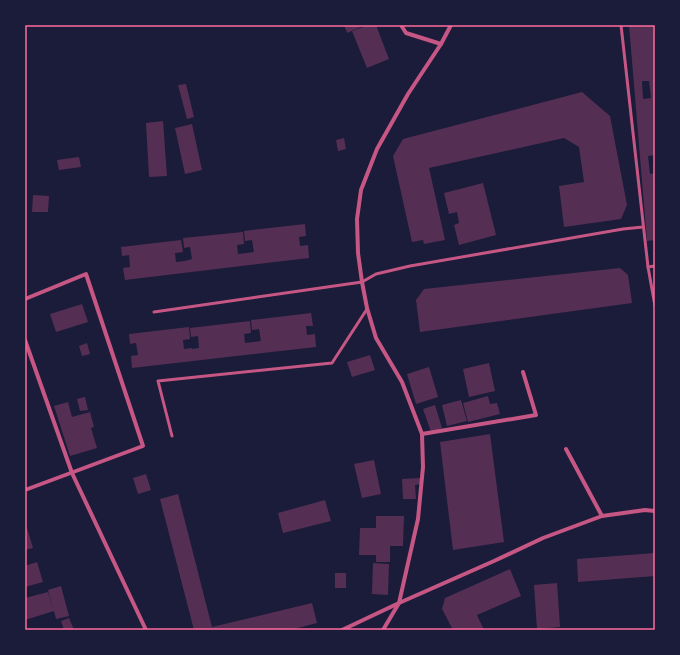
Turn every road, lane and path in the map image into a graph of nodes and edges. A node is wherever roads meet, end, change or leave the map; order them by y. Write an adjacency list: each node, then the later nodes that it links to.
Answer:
1 (402, 25): 4 (street)
2 (451, 25): 4 (street)
3 (621, 25): 5 (lane)
4 (441, 44): 8 (street)
5 (643, 226): 7 (lane); 8 (lane)
6 (655, 266): 7 (lane)
7 (648, 267): 10 (lane)
8 (362, 282): 11 (street); 12 (lane)
9 (25, 299): 18 (street)
10 (655, 306)
11 (367, 308): 15 (street); 16 (lane)
12 (154, 312)
13 (25, 340): 18 (street)
14 (523, 372): 15 (street)
15 (422, 434): 22 (street)
16 (172, 436)
17 (566, 449): 21 (street)
18 (72, 473): 19 (street); 23 (street)
19 (25, 490)
20 (655, 511): 21 (street)
21 (602, 516): 22 (street)
22 (400, 603): 24 (street); 25 (street)
23 (146, 630)
24 (342, 630)
25 (383, 630)

